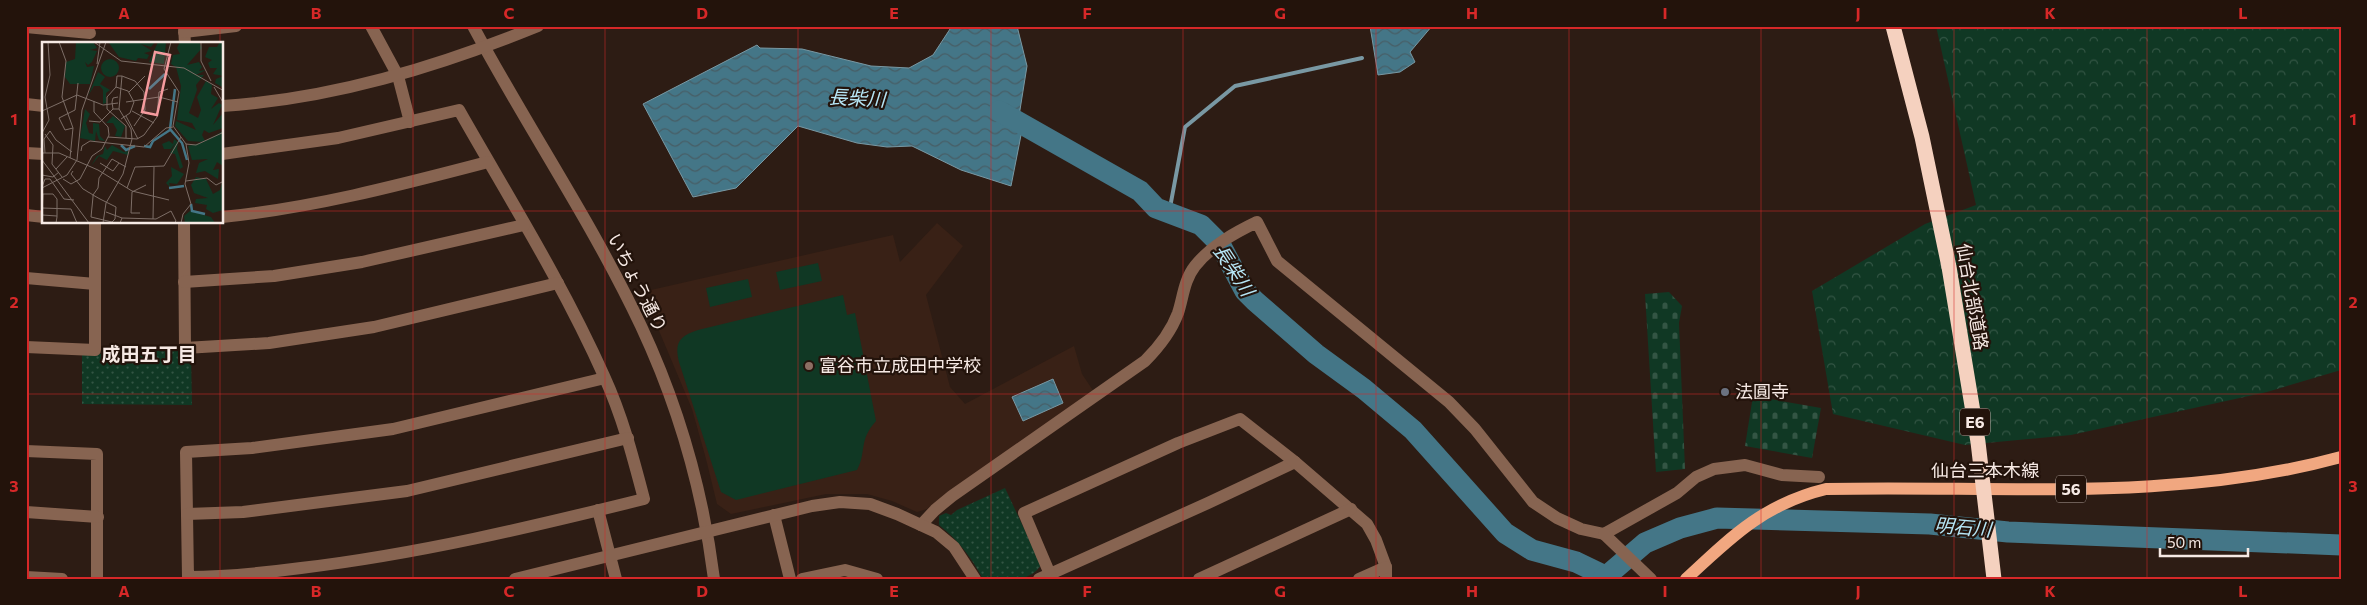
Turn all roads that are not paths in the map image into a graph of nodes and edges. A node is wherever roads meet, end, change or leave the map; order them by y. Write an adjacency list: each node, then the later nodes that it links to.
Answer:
1 (236, 26): 8 (street)
2 (371, 26): 10 (street)
3 (473, 26): 9 (street, いちょう通り)
4 (538, 26): 9 (street)
5 (1893, 26): 63 (highway, 仙台北部道路 / E6, bridge)
6 (26, 27): 7 (street)
7 (90, 34)
8 (184, 34)
9 (484, 47): 10 (street); 43 (street, いちょう通り)
10 (398, 76): 13 (street); 14 (street)
11 (26, 104): 12 (street)
12 (42, 106)
13 (224, 106)
14 (410, 122): 17 (street); 18 (street)
15 (26, 153): 16 (street)
16 (42, 154)
17 (224, 154)
18 (488, 162): 20 (street); 24 (street)
19 (26, 215): 21 (street)
20 (224, 216)
21 (42, 217)
22 (95, 224): 28 (street)
23 (184, 224): 26 (street)
24 (524, 224): 26 (street); 27 (street)
25 (26, 278): 28 (street)
26 (184, 282): 27 (street)
27 (558, 283): 30 (street)
28 (95, 284): 29 (street)
29 (26, 347)
30 (605, 378): 31 (street); 39 (street)
31 (628, 438): 37 (street); 39 (street)
32 (26, 451): 41 (street)
33 (2341, 458): 62 (main road, 仙台三本木線 / 56)
34 (1295, 462): 36 (street); 49 (street); 49 (street)
35 (1819, 476): 44 (street)
36 (1351, 509): 46 (street); 60 (street)
37 (598, 510): 45 (street); 50 (street)
38 (26, 512): 41 (street)
39 (187, 514): 50 (street)
40 (774, 515): 42 (street); 43 (street); 56 (street)
41 (98, 517): 52 (street)
42 (921, 525): 44 (street); 59 (street)
43 (707, 532): 45 (street); 55 (street, いちょう通り)
44 (1604, 534): 47 (street)
45 (611, 555): 53 (street); 54 (street)
46 (1386, 573): 61 (street)
47 (1647, 575)
48 (26, 577): 51 (street)
49 (1047, 577)
50 (224, 578)
51 (61, 579)
52 (97, 579)
53 (515, 579)
54 (616, 579)
55 (714, 579)
56 (790, 579)
57 (802, 579): 58 (street)
58 (877, 579)
59 (975, 579)
60 (1199, 579)
61 (1359, 579)
62 (1686, 579)
63 (1994, 579)

